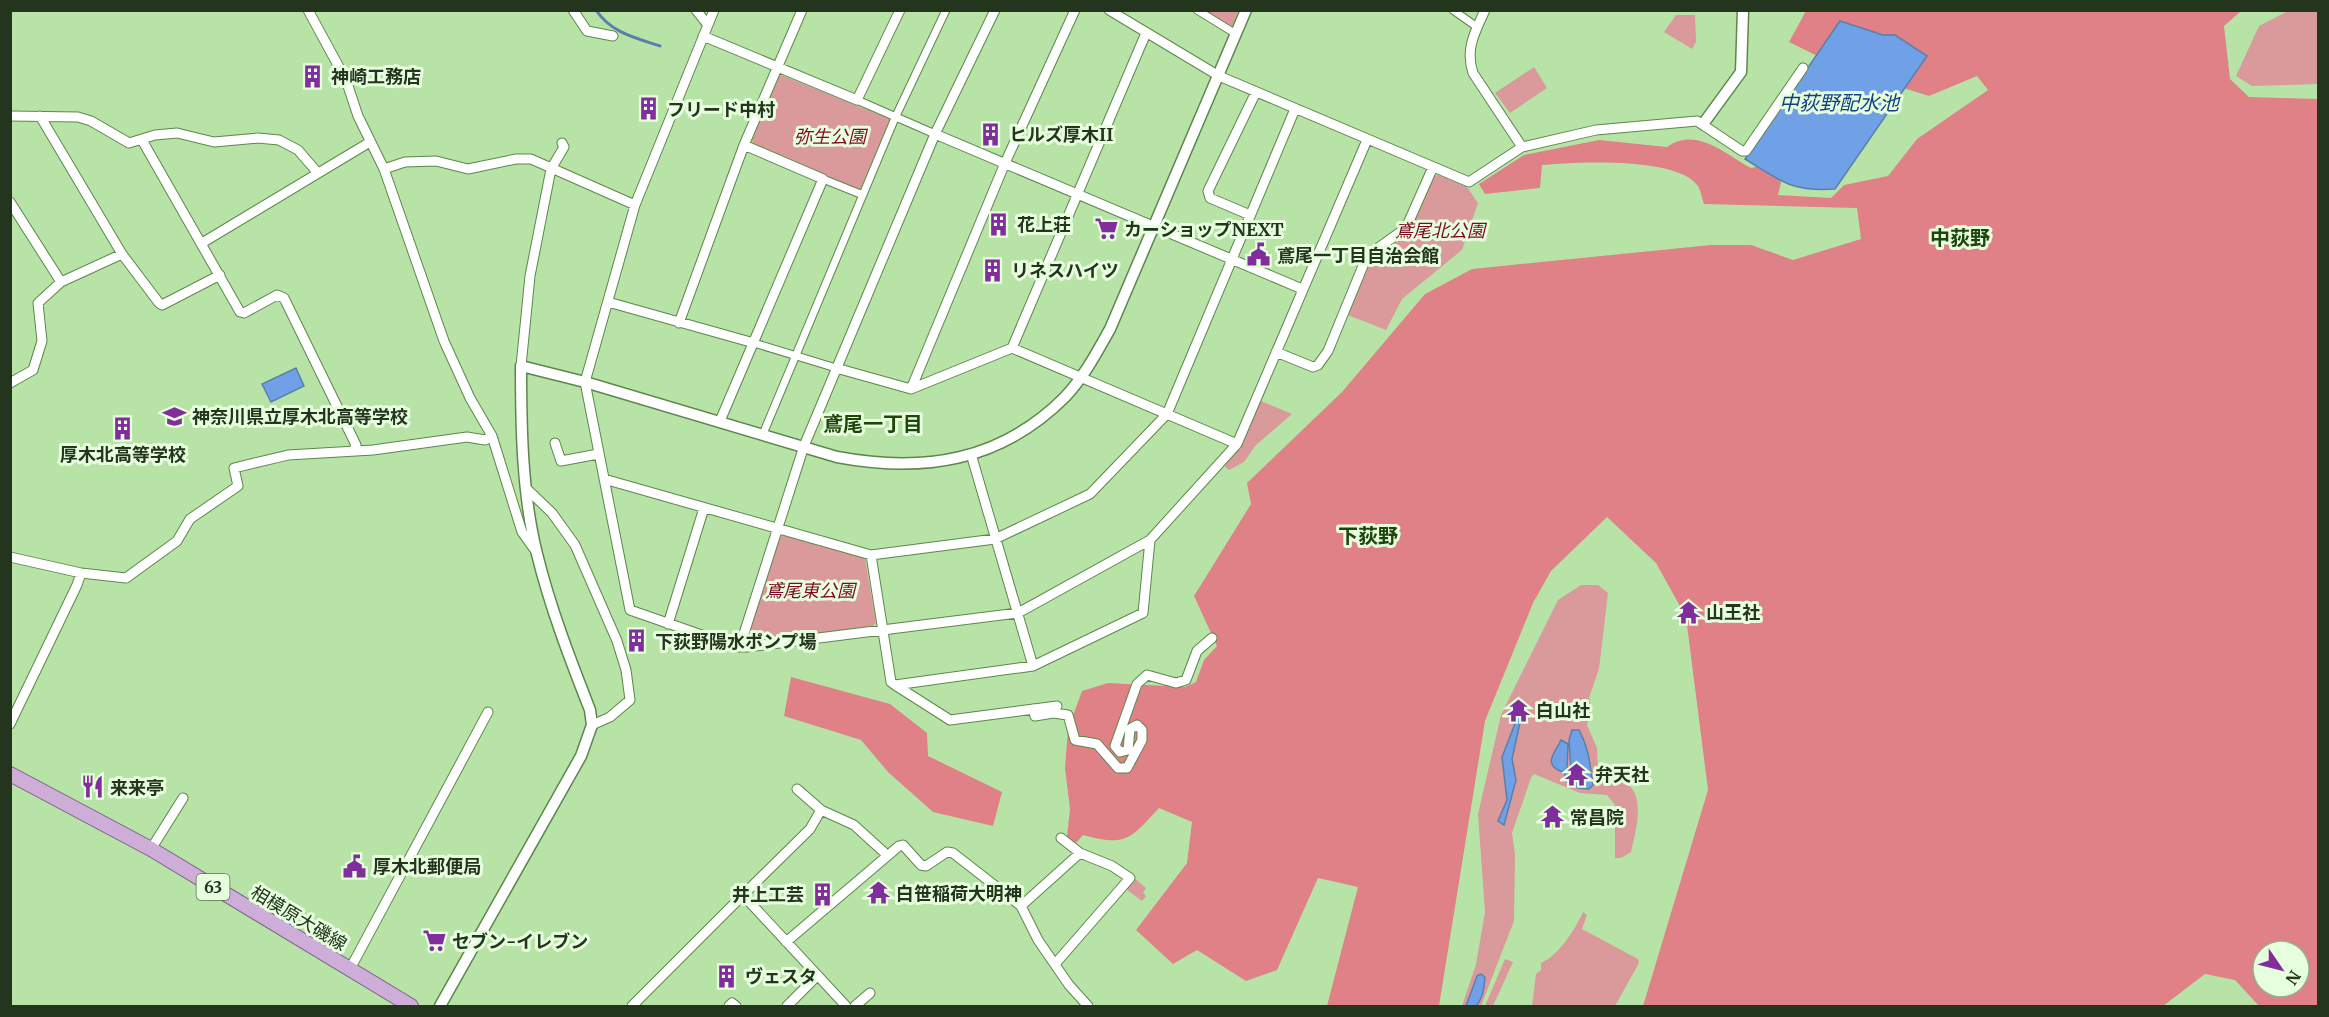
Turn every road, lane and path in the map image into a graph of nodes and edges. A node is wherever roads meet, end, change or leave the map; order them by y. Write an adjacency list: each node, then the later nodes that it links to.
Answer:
1 (308, 10): 35 (street)
2 (573, 10): 20 (street)
3 (696, 10): 16 (street)
4 (714, 10): 16 (street)
5 (802, 10): 22 (street)
6 (900, 10): 26 (street)
7 (946, 10): 30 (street)
8 (995, 10): 32 (street)
9 (1075, 10): 39 (street)
10 (1110, 10): 18 (street)
11 (1197, 10): 19 (street)
12 (1245, 10): 19 (street)
13 (1453, 10): 17 (street)
14 (1485, 10): 17 (street)
15 (1743, 10): 31 (street)
16 (708, 26): 21 (street)
17 (1477, 27): 38 (street)
18 (1146, 33): 24 (street); 45 (street)
19 (1236, 34): 24 (street)
20 (613, 36)
21 (703, 36): 22 (street); 48 (street)
22 (777, 67): 26 (street); 37 (street)
23 (1803, 68): 31 (street)
24 (1219, 76): 25 (street); 50 (street)
25 (1256, 92): 27 (street); 49 (street)
26 (857, 100): 30 (street)
27 (1295, 109): 34 (street); 49 (street)
28 (10, 116): 29 (street)
29 (40, 116): 33 (street); 52 (street)
30 (894, 118): 32 (street); 46 (street)
31 (1703, 124): 38 (street)
32 (934, 134): 39 (street); 64 (street)
33 (142, 140): 43 (street); 51 (street)
34 (1367, 140): 40 (street); 56 (street)
35 (370, 142): 41 (street); 43 (street)
36 (562, 143): 42 (street)
37 (744, 145): 44 (street); 58 (street)
38 (1522, 147): 40 (street)
39 (1005, 163): 45 (street); 68 (street)
40 (1433, 167): 61 (street)
41 (384, 169): 42 (street); 72 (street)
42 (551, 169): 48 (street); 63 (street)
43 (317, 172): 51 (street)
44 (824, 179): 46 (street); 59 (street)
45 (1077, 194): 50 (street); 60 (street)
46 (863, 195): 62 (street)
47 (10, 202): 55 (street)
48 (635, 205): 57 (street)
49 (1251, 215): 53 (street)
50 (1154, 225): 53 (street); 65 (street)
51 (202, 243): 54 (street)
52 (122, 254): 54 (street); 55 (street)
53 (1232, 260): 56 (street); 69 (street)
54 (220, 275): 76 (street)
55 (61, 282): 67 (street)
56 (1302, 289): 61 (street)
57 (608, 302): 58 (street); 66 (street)
58 (679, 323): 59 (street)
59 (754, 343): 62 (street); 70 (street)
60 (1012, 348): 65 (street); 68 (street)
61 (1276, 352): 74 (street)
62 (796, 356): 64 (street); 71 (street)
63 (521, 366): 66 (street); 80 (street)
64 (836, 368): 68 (street); 75 (street)
65 (1082, 377): 69 (street); 78 (street)
66 (585, 382): 70 (street); 77 (street)
67 (10, 383)
68 (911, 389)
69 (1167, 414): 74 (street); 83 (street)
70 (720, 421): 71 (street)
71 (763, 434): 75 (street)
72 (492, 436): 76 (street); 85 (street)
73 (555, 443): 77 (street)
74 (1237, 444): 84 (street)
75 (804, 446): 78 (street); 82 (street)
76 (354, 450): 88 (street)
77 (597, 454): 79 (street)
78 (971, 454): 83 (street)
79 (604, 479): 81 (street); 90 (street)
80 (528, 490): 85 (street); 98 (street)
81 (704, 508): 82 (street); 90 (street)
82 (776, 528): 86 (street); 93 (street)
83 (995, 539): 86 (street); 89 (street)
84 (1150, 540): 89 (street); 94 (street)
85 (537, 553): 98 (street)
86 (871, 555): 91 (street)
87 (10, 557): 88 (street)
88 (81, 573): 97 (street)
89 (1018, 613): 91 (street); 94 (street)
90 (668, 624): 93 (street)
91 (883, 631): 93 (street); 95 (street)
92 (1212, 638): 95 (street)
93 (740, 646)
94 (1034, 666): 95 (street)
95 (895, 685)
96 (488, 712): 111 (street)
97 (10, 724)
98 (592, 725): 116 (street)
99 (10, 774): 104 (main road, 相模原大磯線 / 63)
100 (797, 789): 102 (street)
101 (183, 798): 104 (street)
102 (821, 810): 106 (street); 107 (street)
103 (1060, 838): 105 (street)
104 (151, 849): 111 (main road, 相模原大磯線 / 63)
105 (1080, 853): 108 (street); 110 (street)
106 (887, 855): 108 (street); 109 (street)
107 (743, 894): 109 (street); 117 (street)
108 (1022, 906): 110 (street)
109 (786, 942): 112 (street)
110 (1055, 964): 122 (street)
111 (350, 969): 115 (main road, 相模原大磯線 / 63)
112 (817, 976): 119 (street); 120 (street)
113 (870, 993): 121 (street)
114 (737, 1005): 118 (street)
115 (411, 1006)
116 (440, 1006)
117 (632, 1006)
118 (729, 1006)
119 (787, 1006)
120 (846, 1006)
121 (855, 1006)
122 (1088, 1006)

